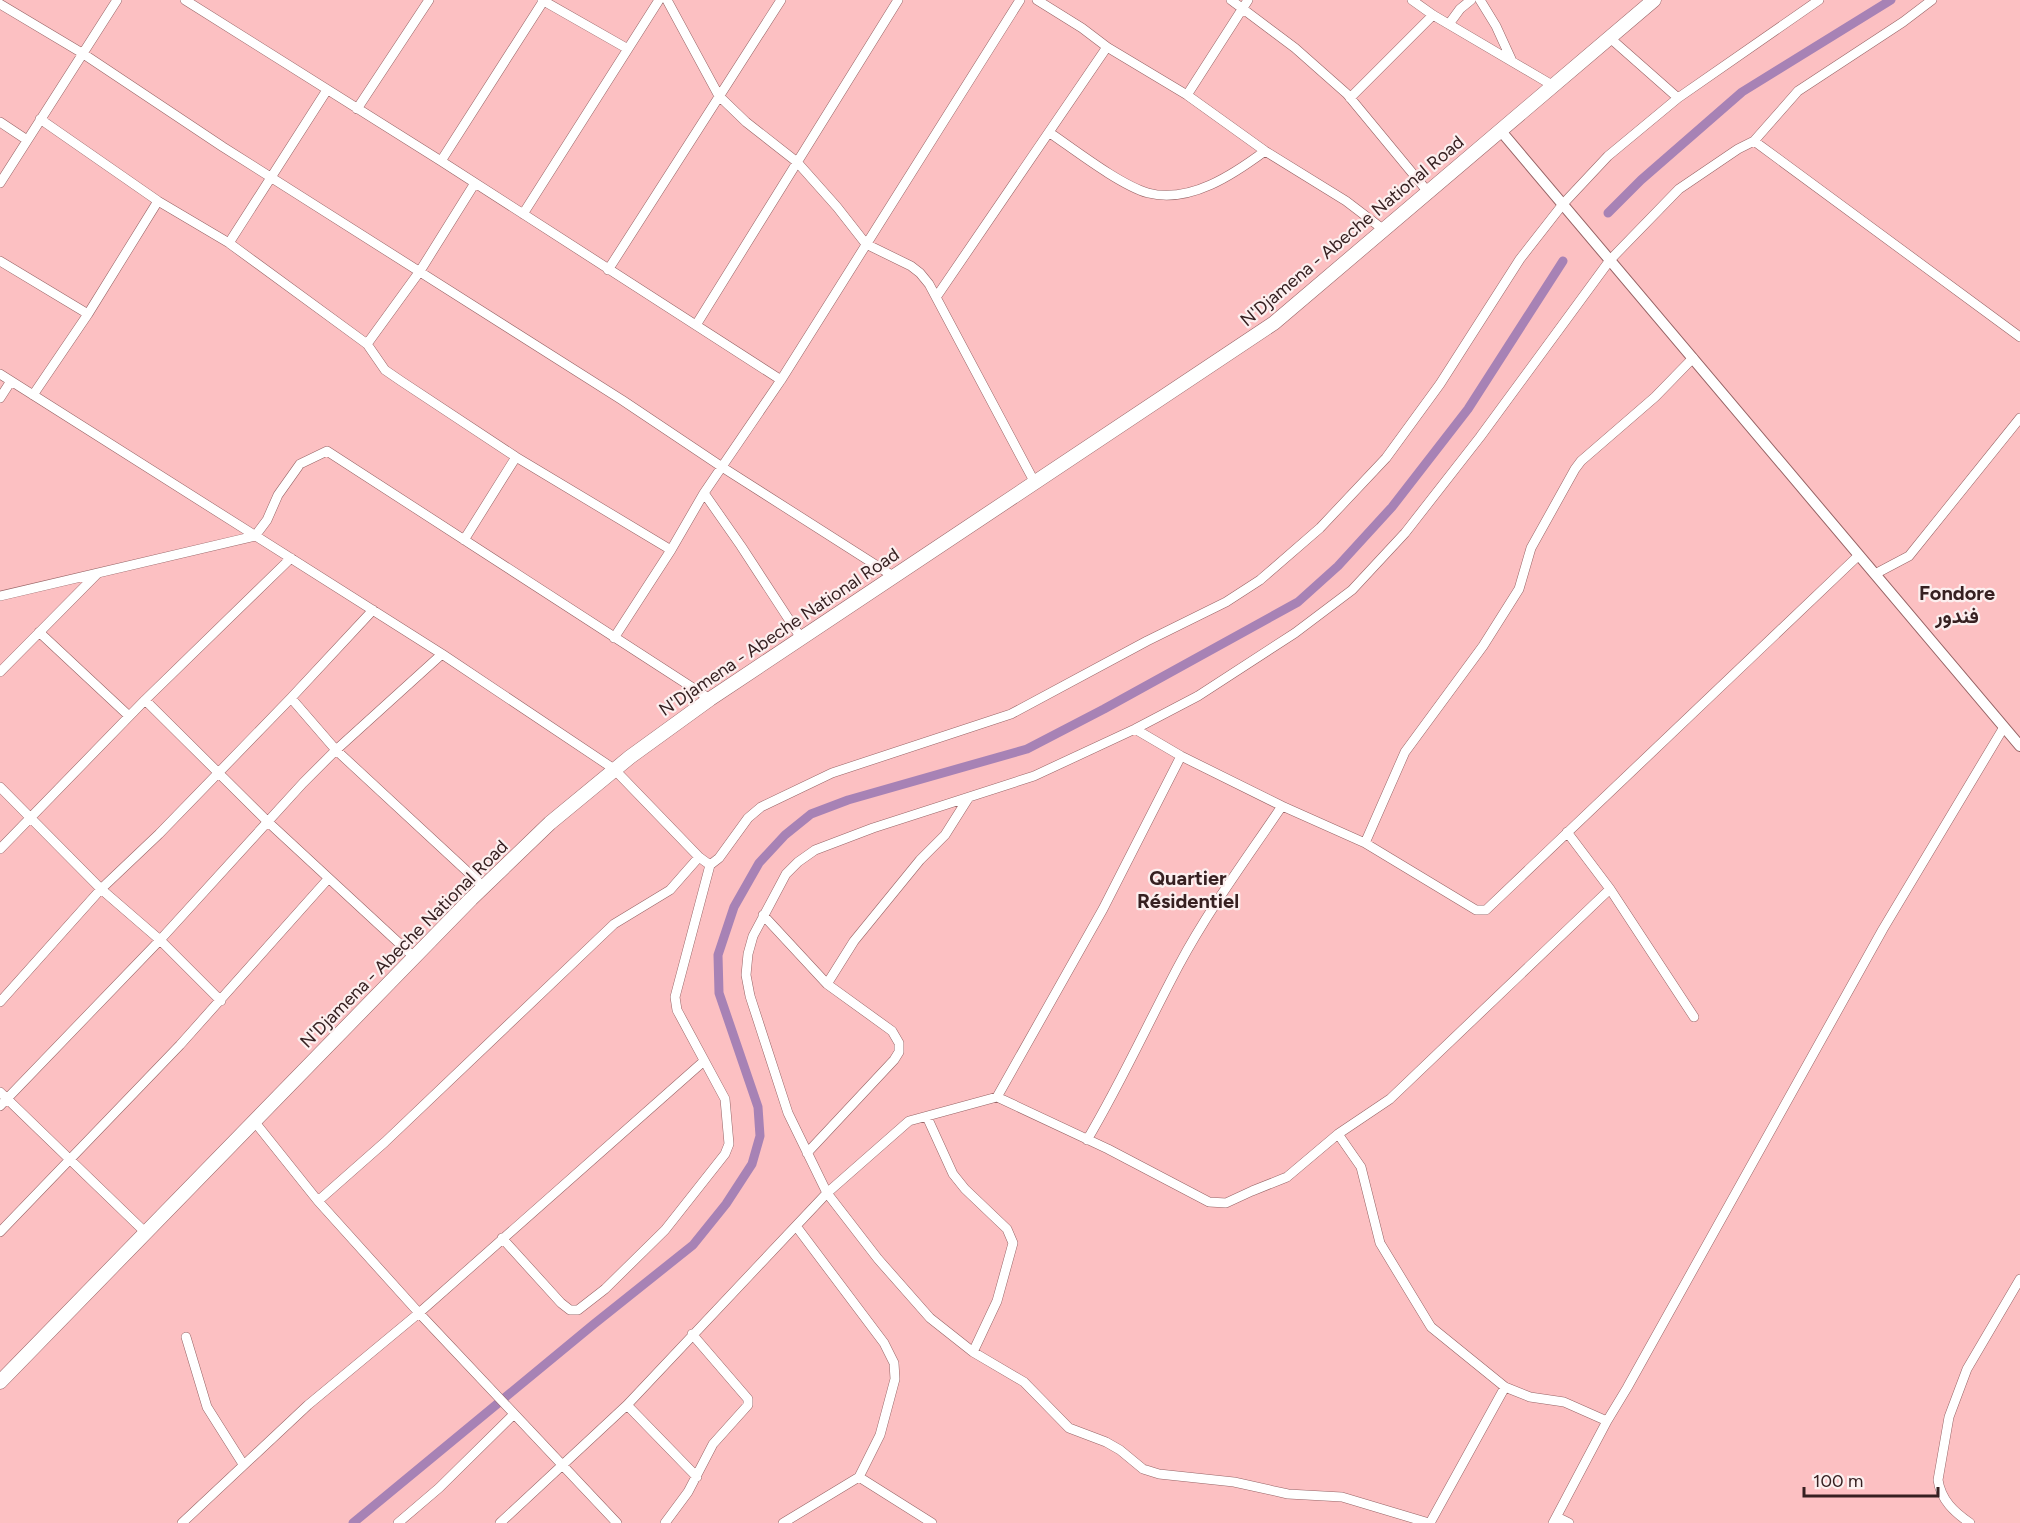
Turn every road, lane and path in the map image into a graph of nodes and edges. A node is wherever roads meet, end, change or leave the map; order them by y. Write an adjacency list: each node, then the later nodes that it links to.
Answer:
1 (117, 0): 25 (street)
2 (185, 0): 28 (street)
3 (429, 0): 33 (street)
4 (543, 0): 24 (street); 41 (street)
5 (659, 0): 24 (street)
6 (668, 0): 30 (street)
7 (781, 0): 30 (street)
8 (898, 0): 42 (street)
9 (1020, 0): 52 (street)
10 (1037, 0): 23 (street)
11 (1231, 0): 19 (street)
12 (1412, 0): 20 (street)
13 (1471, 0): 21 (street)
14 (1480, 0): 26 (street)
15 (1654, 0): 22 (highway, N'Djamena - Abeche National Road)
16 (1819, 0): 32 (street)
17 (1932, 0): 39 (street)
18 (0, 4): 25 (street)
19 (1245, 4): 29 (street); 31 (street)
20 (1434, 15): 21 (street); 31 (street)
21 (1449, 24): 26 (street)
22 (1610, 38): 27 (highway, N'Djamena - Abeche National Road); 32 (street)
23 (1107, 47): 29 (street); 37 (street)
24 (628, 49): 49 (street)
25 (82, 53): 34 (street); 43 (street)
26 (1512, 61): 27 (street)
27 (1552, 85): 36 (highway, N'Djamena - Abeche National Road)
28 (327, 90): 33 (street); 43 (street)
29 (1186, 94): 40 (street)
30 (719, 96): 42 (street); 55 (street)
31 (1350, 98): 46 (street)
32 (1678, 98): 48 (street)
33 (357, 109): 41 (street)
34 (40, 119): 38 (street); 47 (street)
35 (0, 122): 38 (street)
36 (1500, 130): 46 (highway, N'Djamena - Abeche National Road); 48 (main road)
37 (1050, 133): 40 (street); 57 (street)
38 (27, 140): 44 (street)
39 (1754, 141): 53 (street); 60 (street)
40 (1265, 150): 50 (street)
41 (441, 161): 45 (street)
42 (797, 162): 52 (street); 59 (street)
43 (272, 177): 51 (street); 56 (street)
44 (0, 183)
45 (475, 183): 49 (street); 56 (street)
46 (1428, 192): 50 (highway, N'Djamena - Abeche National Road)
47 (158, 201): 51 (street); 58 (street)
48 (1563, 204): 53 (main road); 108 (street)
49 (523, 214): 55 (street)
50 (1384, 230): 71 (highway, N'Djamena - Abeche National Road)
51 (229, 243): 61 (street)
52 (866, 244): 57 (street); 64 (street)
53 (1610, 260): 62 (main road); 93 (street)
54 (0, 261): 58 (street)
55 (608, 270): 59 (street)
56 (420, 271): 61 (street); 70 (street)
57 (937, 296): 71 (street)
58 (88, 314): 66 (street)
59 (696, 325): 64 (street)
60 (2020, 337)
61 (367, 344): 69 (street)
62 (1693, 358): 76 (main road); 105 (street)
63 (0, 374): 65 (street)
64 (781, 380): 70 (street)
65 (11, 381): 66 (street); 67 (street)
66 (33, 394): 73 (street)
67 (0, 398)
68 (2020, 418): 79 (street)
69 (516, 457): 74 (street); 75 (street)
70 (722, 467): 72 (street); 80 (street)
71 (1035, 483): 80 (highway, N'Djamena - Abeche National Road)
72 (704, 493): 75 (street); 85 (street)
73 (255, 536): 74 (street); 77 (street); 78 (street)
74 (464, 540): 84 (street)
75 (671, 550): 84 (street)
76 (1859, 555): 79 (main road); 104 (street)
77 (291, 558): 82 (street); 90 (street)
78 (98, 573): 81 (street); 83 (street)
79 (1875, 574): 92 (main road)
80 (893, 576): 85 (highway, N'Djamena - Abeche National Road)
81 (0, 596)
82 (373, 610): 86 (street); 88 (street)
83 (39, 632): 87 (street); 91 (street)
84 (614, 638): 89 (street)
85 (801, 638): 89 (highway, N'Djamena - Abeche National Road)
86 (442, 654): 95 (street); 97 (street)
87 (0, 672)
88 (291, 698): 95 (street); 98 (street)
89 (710, 699): 97 (highway, N'Djamena - Abeche National Road)
90 (145, 700): 91 (street); 98 (street)
91 (129, 716): 102 (street)
92 (2004, 727): 94 (main road); 145 (street)
93 (1135, 729): 96 (street); 100 (street)
94 (2020, 746)
95 (336, 750): 103 (street); 110 (street)
96 (1181, 756): 101 (street); 122 (street)
97 (614, 769): 107 (street); 110 (highway, N'Djamena - Abeche National Road)
98 (218, 772): 103 (street); 111 (street)
99 (0, 787): 102 (street)
100 (969, 797): 113 (street); 116 (street)
101 (1282, 806): 105 (street); 127 (street)
102 (32, 818): 106 (street); 111 (street)
103 (267, 822): 109 (street); 114 (street)
104 (1567, 832): 105 (street); 112 (street)
105 (1365, 843)
106 (0, 849)
107 (699, 857): 108 (street); 131 (street)
108 (710, 865): 120 (street)
109 (328, 879): 115 (street); 117 (street)
110 (484, 887): 115 (highway, N'Djamena - Abeche National Road)
111 (101, 889): 114 (street); 118 (street)
112 (1610, 890): 119 (street); 126 (street)
113 (763, 915): 116 (street); 128 (street)
114 (160, 940): 117 (street); 121 (street)
115 (414, 957): 125 (highway, N'Djamena - Abeche National Road)
116 (827, 984): 128 (street)
117 (221, 1001): 129 (street)
118 (0, 1002)
119 (1694, 1017)
120 (704, 1060): 135 (street); 135 (street)
121 (4, 1095): 123 (street); 129 (street)
122 (997, 1096): 124 (street); 127 (street)
123 (0, 1106)
124 (927, 1117): 130 (street); 140 (street)
125 (254, 1121): 131 (street); 134 (highway, N'Djamena - Abeche National Road)
126 (1338, 1134): 127 (street); 142 (street)
127 (1087, 1140)
128 (807, 1153): 130 (street)
129 (69, 1161): 133 (street); 134 (street)
130 (827, 1192): 132 (street); 140 (street)
131 (318, 1201): 137 (street)
132 (796, 1226): 138 (street); 149 (street)
133 (0, 1232)
134 (146, 1233): 141 (highway, N'Djamena - Abeche National Road)
135 (502, 1238): 137 (street)
136 (2020, 1279): 160 (street)
137 (419, 1313): 144 (street); 146 (street)
138 (692, 1334): 143 (street); 148 (street)
139 (186, 1337): 146 (street)
140 (973, 1352): 158 (street)
141 (0, 1382)
142 (1505, 1387): 145 (street); 158 (street)
143 (627, 1405): 147 (street); 148 (street)
144 (514, 1414): 147 (street); 152 (street)
145 (1607, 1420): 150 (street)
146 (243, 1464): 151 (street)
147 (562, 1464): 153 (street); 154 (street)
148 (697, 1477): 155 (street)
149 (859, 1477): 156 (street); 157 (street)
150 (1555, 1520): 159 (street)
151 (182, 1523)
152 (398, 1523)
153 (500, 1523)
154 (618, 1523)
155 (665, 1523)
156 (783, 1523)
157 (932, 1523)
158 (1430, 1523)
159 (1569, 1523)
160 (1970, 1523)

